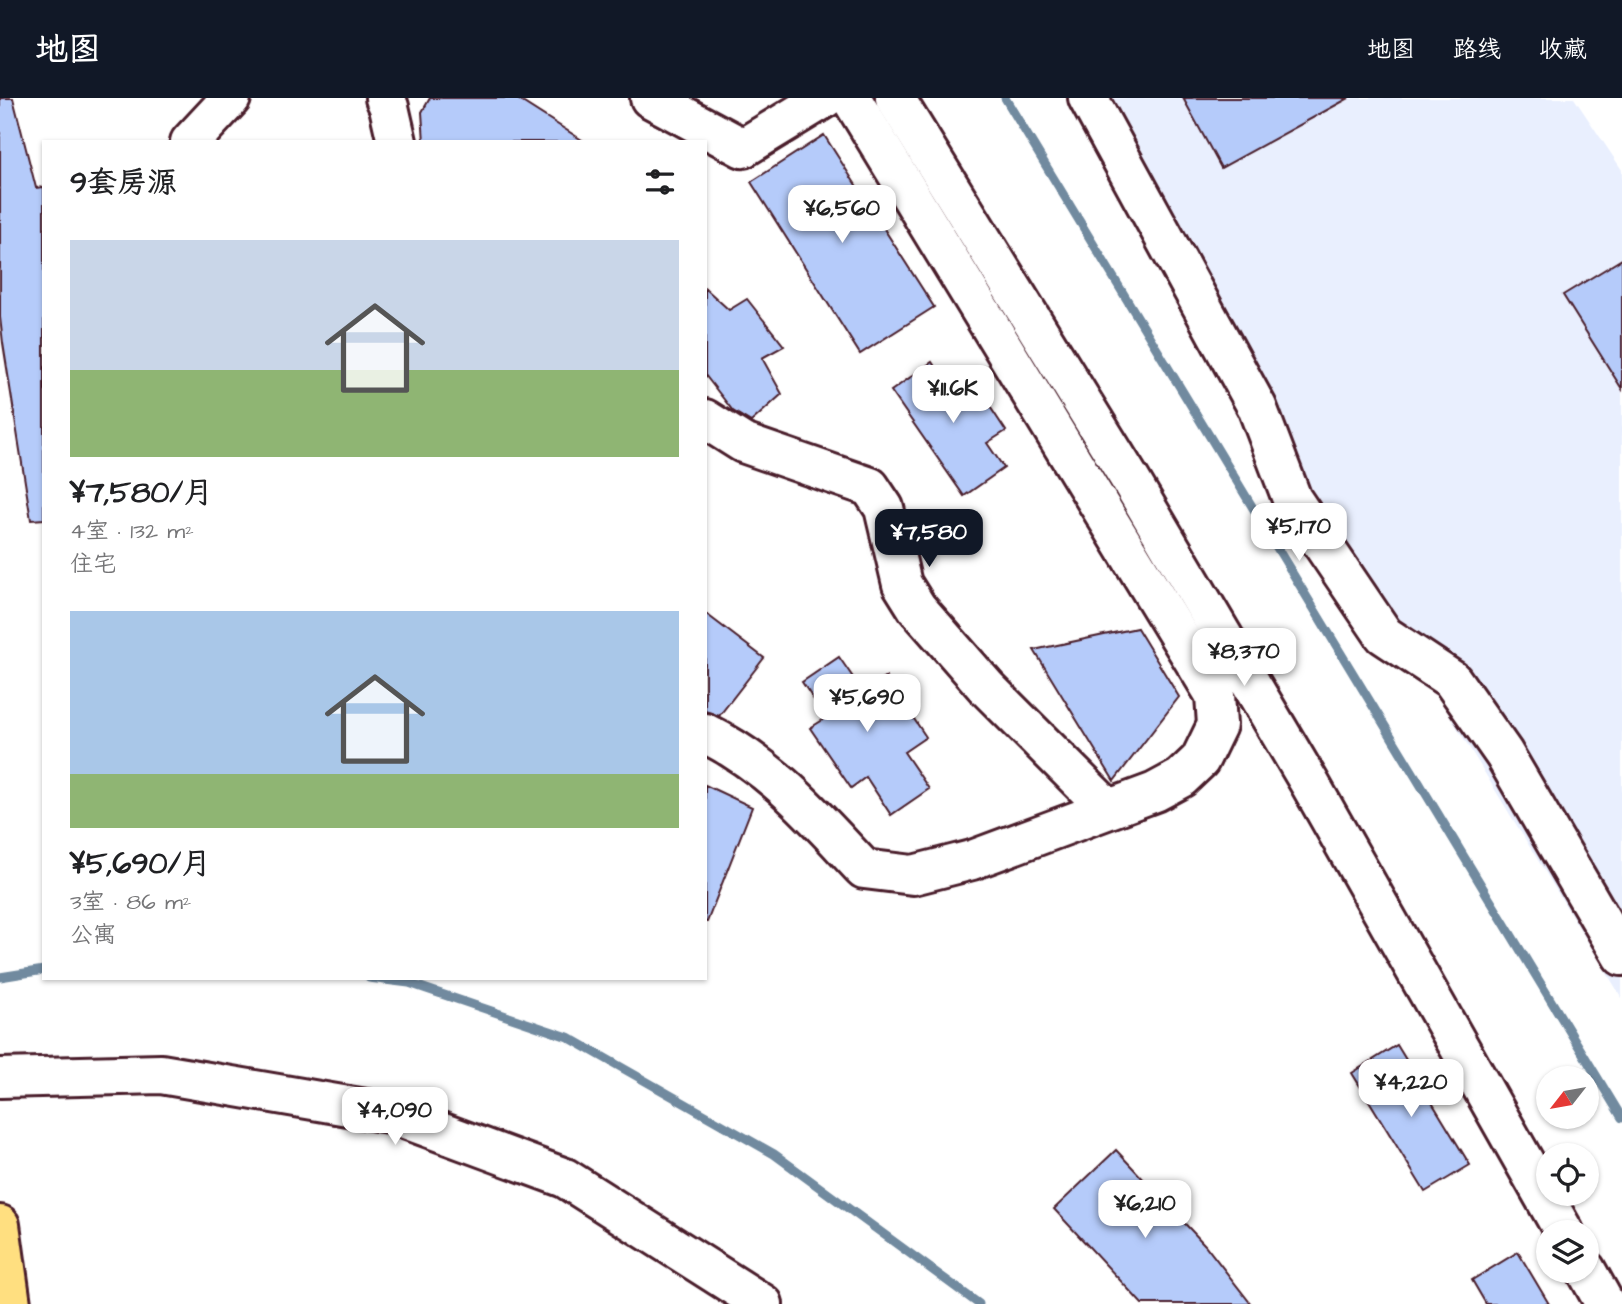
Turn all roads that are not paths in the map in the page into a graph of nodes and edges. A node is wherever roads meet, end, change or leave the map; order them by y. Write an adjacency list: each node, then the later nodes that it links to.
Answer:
1 (231, 98): 8 (street)
2 (384, 98): 9 (street)
3 (650, 98): 4 (street)
4 (825, 98)
5 (850, 98): 12 (street)
6 (895, 98): 15 (street)
7 (1088, 98): 13 (street)
8 (192, 140)
9 (397, 140)
10 (707, 420): 12 (street)
11 (707, 734): 12 (street)
12 (1107, 808)
13 (1622, 956)
14 (0, 1078): 19 (street)
15 (1557, 1220)
16 (0, 1225): 18 (main road)
17 (1593, 1283): 20 (street)
18 (11, 1304)
19 (763, 1304)
20 (1605, 1304)

